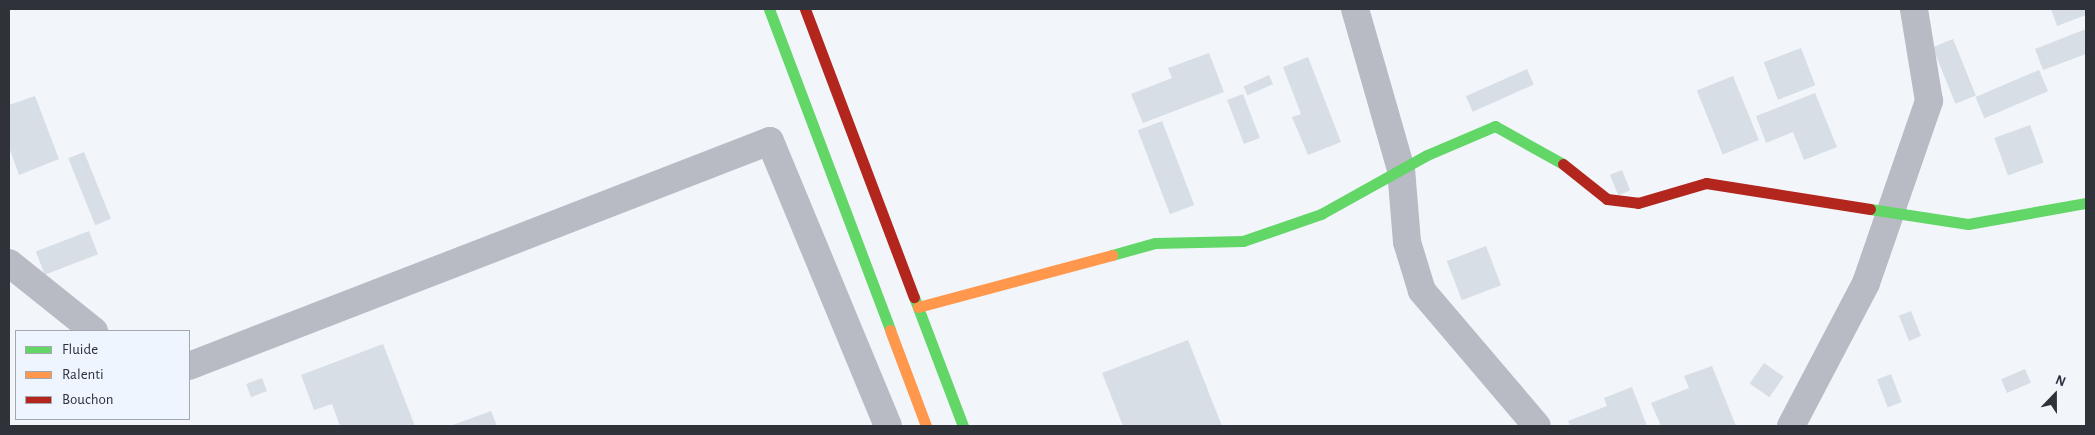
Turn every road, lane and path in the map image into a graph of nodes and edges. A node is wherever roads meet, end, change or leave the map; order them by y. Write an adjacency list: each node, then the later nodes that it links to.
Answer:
1 (770, 9): 13 (street)
2 (805, 9): 9 (street)
3 (1355, 9): 5 (street)
4 (1914, 9): 7 (street)
5 (1401, 169): 7 (street); 9 (street); 15 (street)
6 (2086, 203): 7 (street)
7 (1893, 210): 16 (street)
8 (9, 263): 10 (street)
9 (918, 307): 14 (street)
10 (93, 330)
11 (190, 366): 12 (street)
12 (888, 426)
13 (926, 426)
14 (963, 426)
15 (1537, 426)
16 (1790, 426)

